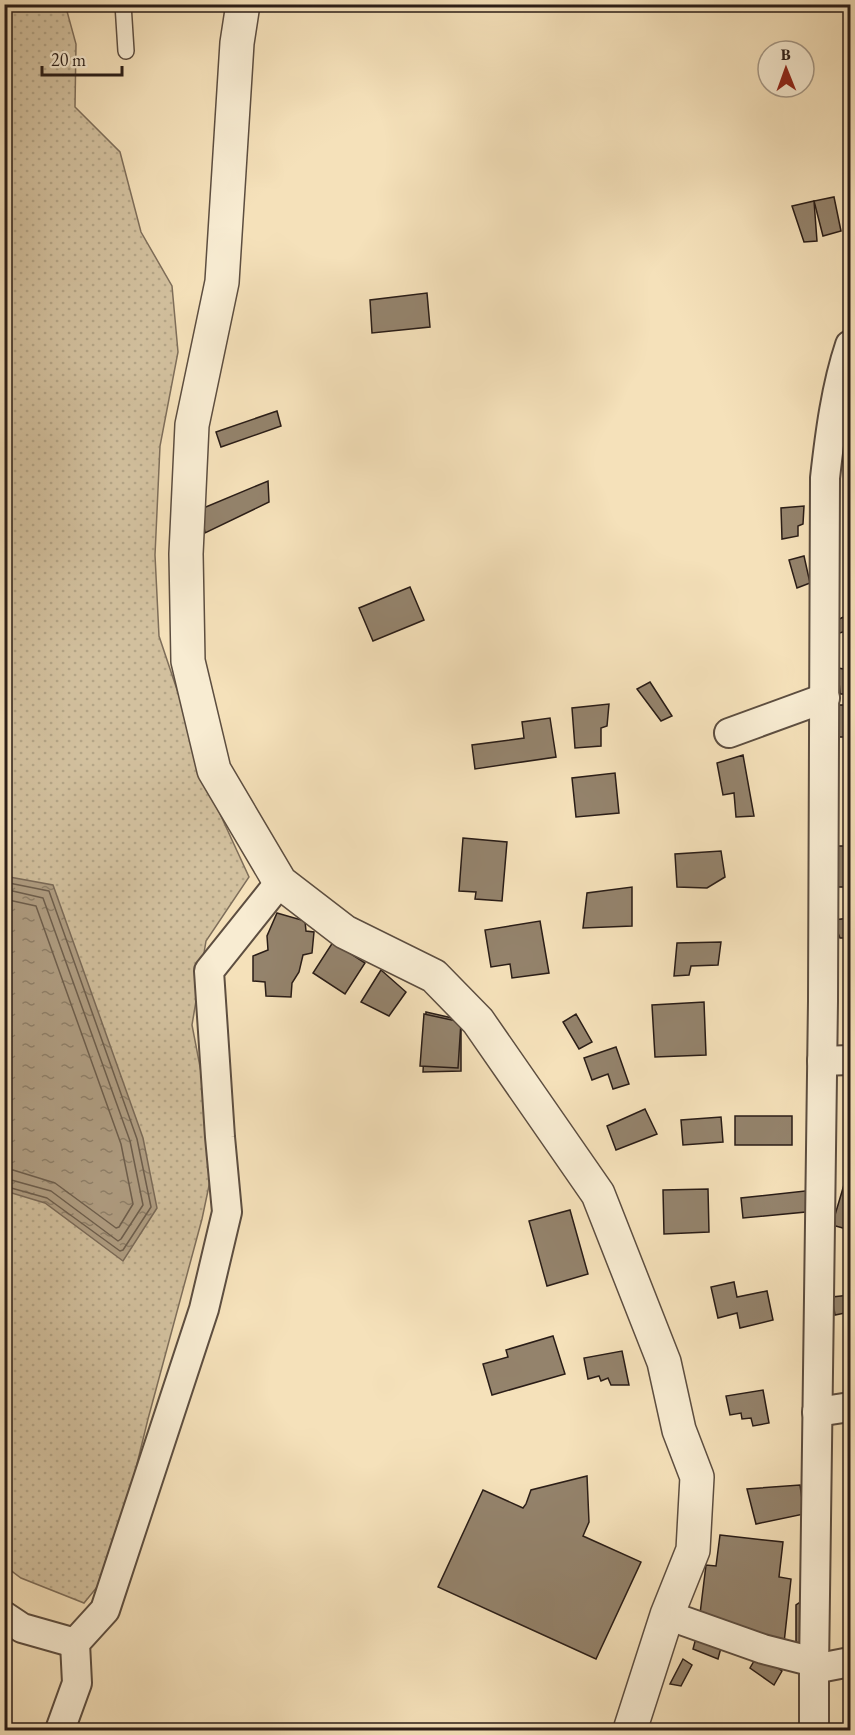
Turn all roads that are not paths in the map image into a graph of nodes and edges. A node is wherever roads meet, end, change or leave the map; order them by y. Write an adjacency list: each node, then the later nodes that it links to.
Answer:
1 (123, 4): 3 (lane)
2 (243, 4): 7 (street)
3 (126, 51)
4 (850, 345): 5 (street)
5 (825, 698): 6 (street); 9 (street)
6 (729, 733)
7 (280, 882): 12 (street); 14 (street)
8 (850, 1060): 9 (street)
9 (822, 1061): 11 (street)
10 (850, 1407): 11 (street)
11 (817, 1412): 16 (street)
12 (667, 1615): 16 (street); 18 (street)
13 (4, 1616): 14 (street)
14 (75, 1643): 17 (street)
15 (850, 1662): 16 (street)
16 (814, 1665): 19 (street)
17 (60, 1731)
18 (630, 1731)
19 (814, 1731)

